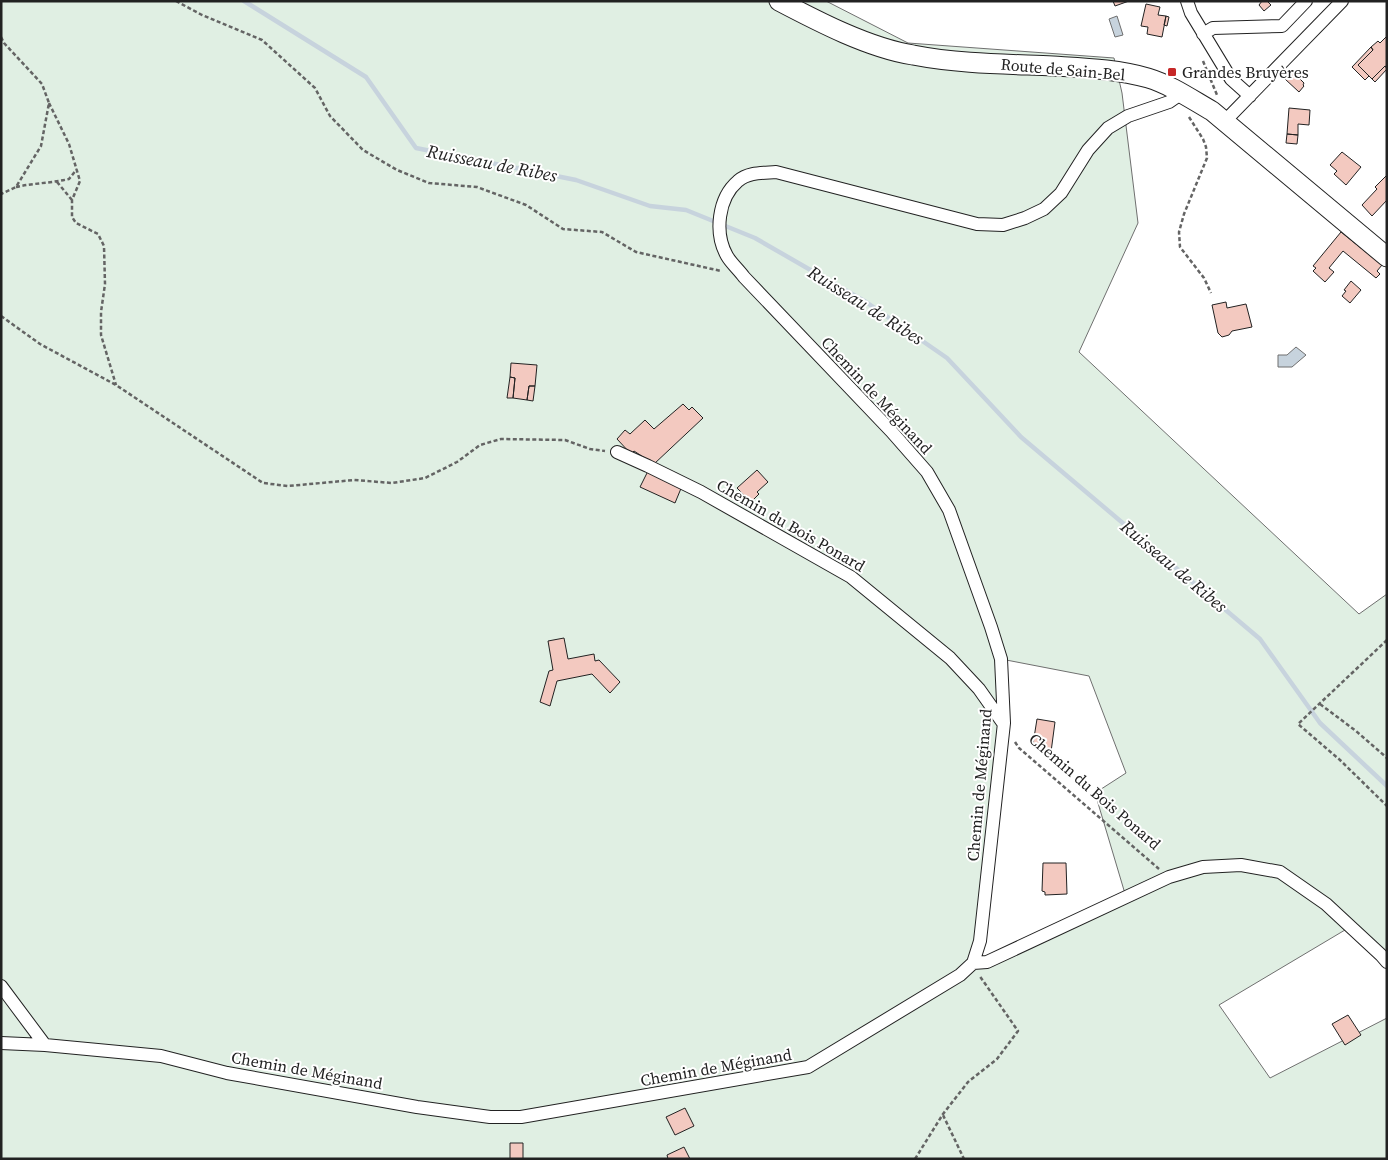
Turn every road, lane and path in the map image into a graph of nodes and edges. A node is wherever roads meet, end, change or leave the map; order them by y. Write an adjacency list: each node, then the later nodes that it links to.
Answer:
1 (176, 1): 20 (path)
2 (780, 1): 9 (main road, Route de Sain-Bel)
3 (1186, 1): 6 (street)
4 (1306, 1): 6 (street)
5 (1342, 1): 10 (street)
6 (1203, 34): 10 (street)
7 (1, 37): 12 (path)
8 (1200, 53): 11 (path)
9 (1182, 93): 13 (main road, Route de Sain-Bel); 20 (street, Chemin de Méginand); 21 (path)
10 (1250, 96): 13 (street)
11 (1220, 102)
12 (49, 103): 14 (path); 16 (path)
13 (1225, 121): 19 (main road, Route de Sain-Bel)
14 (77, 168): 15 (path); 18 (path)
15 (56, 182): 16 (path); 18 (path)
16 (16, 187): 17 (path)
17 (1, 194)
18 (72, 200): 23 (path)
19 (1387, 257)
20 (744, 277): 27 (street, Chemin de Méginand)
21 (1211, 294)
22 (1, 316): 23 (path)
23 (116, 385): 24 (path)
24 (617, 452): 27 (street, Chemin du Bois Ponard)
25 (1387, 640): 26 (path)
26 (1320, 704): 28 (path); 29 (path)
27 (1004, 724): 30 (path, Chemin du Bois Ponard); 31 (street, Chemin de Méginand)
28 (1387, 758)
29 (1387, 806)
30 (1169, 877): 31 (street); 32 (street)
31 (973, 962): 35 (street, Chemin de Méginand); 36 (path)
32 (1387, 962)
33 (1, 986): 35 (street)
34 (1, 1043): 35 (street, Chemin de Méginand)
35 (45, 1046)
36 (943, 1114): 37 (path); 38 (path)
37 (915, 1159)
38 (964, 1159)

